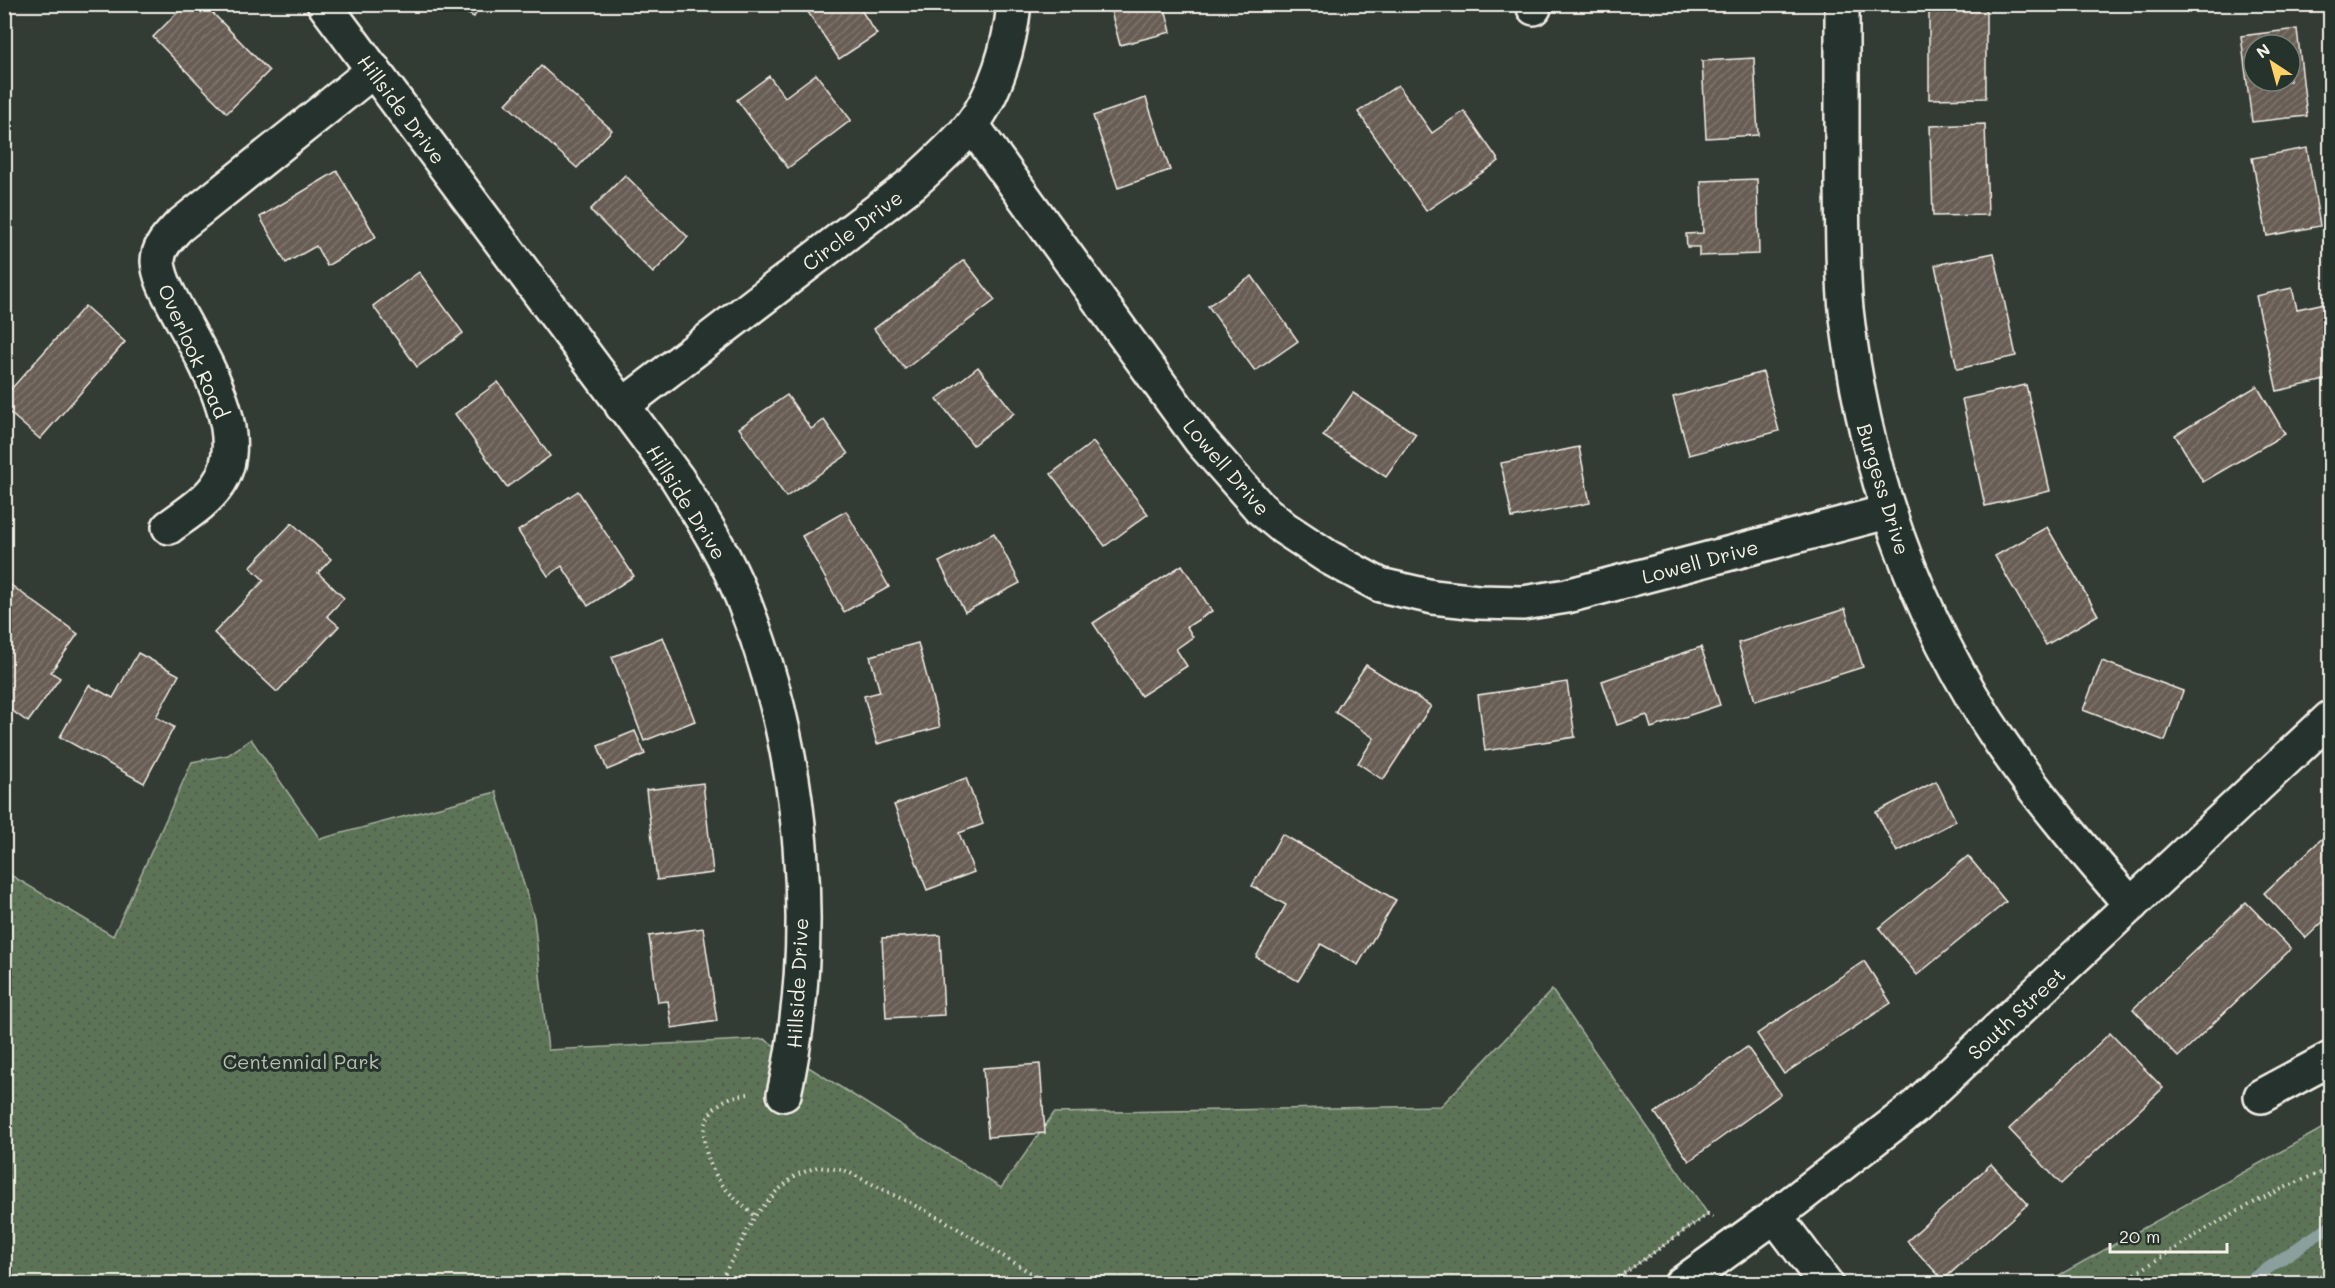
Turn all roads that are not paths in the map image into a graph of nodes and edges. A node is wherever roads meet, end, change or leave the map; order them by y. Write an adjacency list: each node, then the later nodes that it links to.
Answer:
1 (324, 4): 4 (street, Hillside Drive)
2 (1014, 4): 5 (street, Circle Drive)
3 (1842, 4): 7 (street, Burgess Drive)
4 (374, 70): 6 (street, Hillside Drive); 8 (street, Overlook Road)
5 (972, 125): 6 (street, Circle Drive); 7 (street, Lowell Drive)
6 (622, 406): 12 (street, Hillside Drive)
7 (1887, 512): 10 (street, Burgess Drive)
8 (169, 527)
9 (2331, 718): 10 (street, South Street)
10 (2131, 905): 14 (street, South Street)
11 (2331, 1059): 13 (street)
12 (784, 1094)
13 (2261, 1096)
14 (1775, 1216): 15 (street, South Street); 16 (street)
15 (1681, 1284)
16 (1826, 1284)

